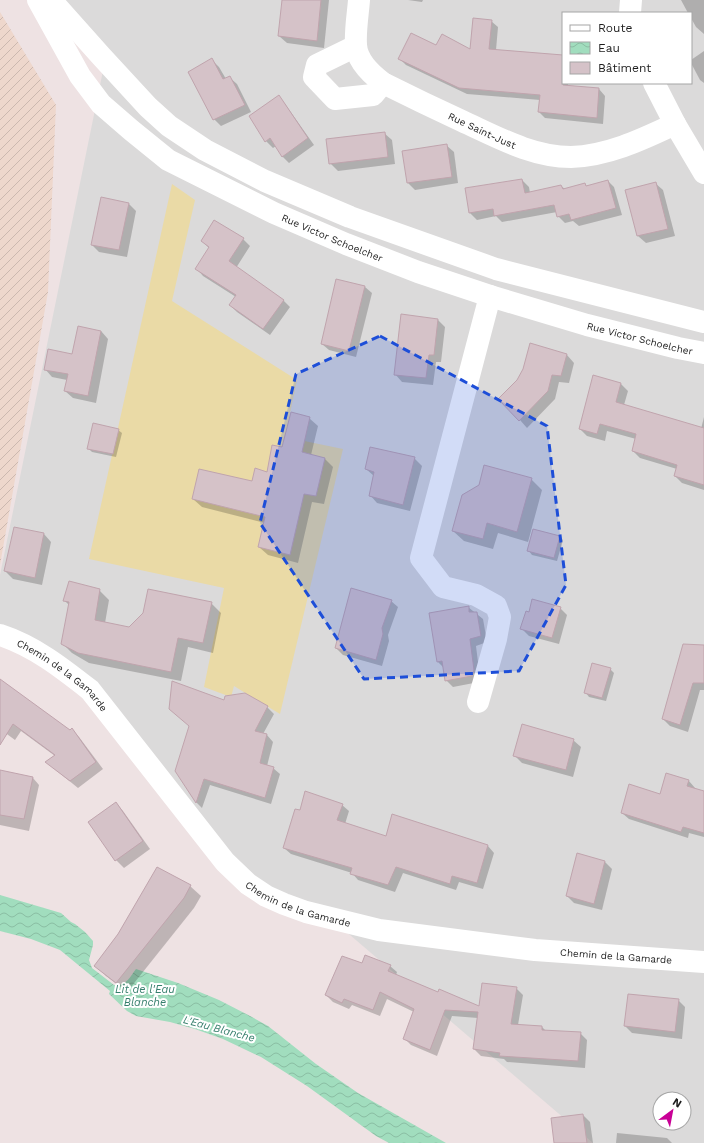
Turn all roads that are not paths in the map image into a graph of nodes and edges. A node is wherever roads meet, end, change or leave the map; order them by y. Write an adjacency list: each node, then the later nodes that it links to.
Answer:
1 (38, 0): 11 (street, Rue Victor Schoelcher)
2 (51, 0): 12 (street)
3 (359, 0): 6 (street, Rue Saint-Just)
4 (631, 0): 5 (street)
5 (630, 12)
6 (356, 46): 7 (street, Rue Saint-Just); 7 (street)
7 (383, 83): 9 (street, Rue Saint-Just)
8 (655, 84): 9 (street)
9 (675, 124): 10 (street)
10 (704, 173)
11 (490, 296): 13 (street, Rue Victor Schoelcher); 15 (street)
12 (704, 322)
13 (704, 353)
14 (0, 635): 16 (street, Chemin de la Gamarde)
15 (478, 702)
16 (704, 962)

